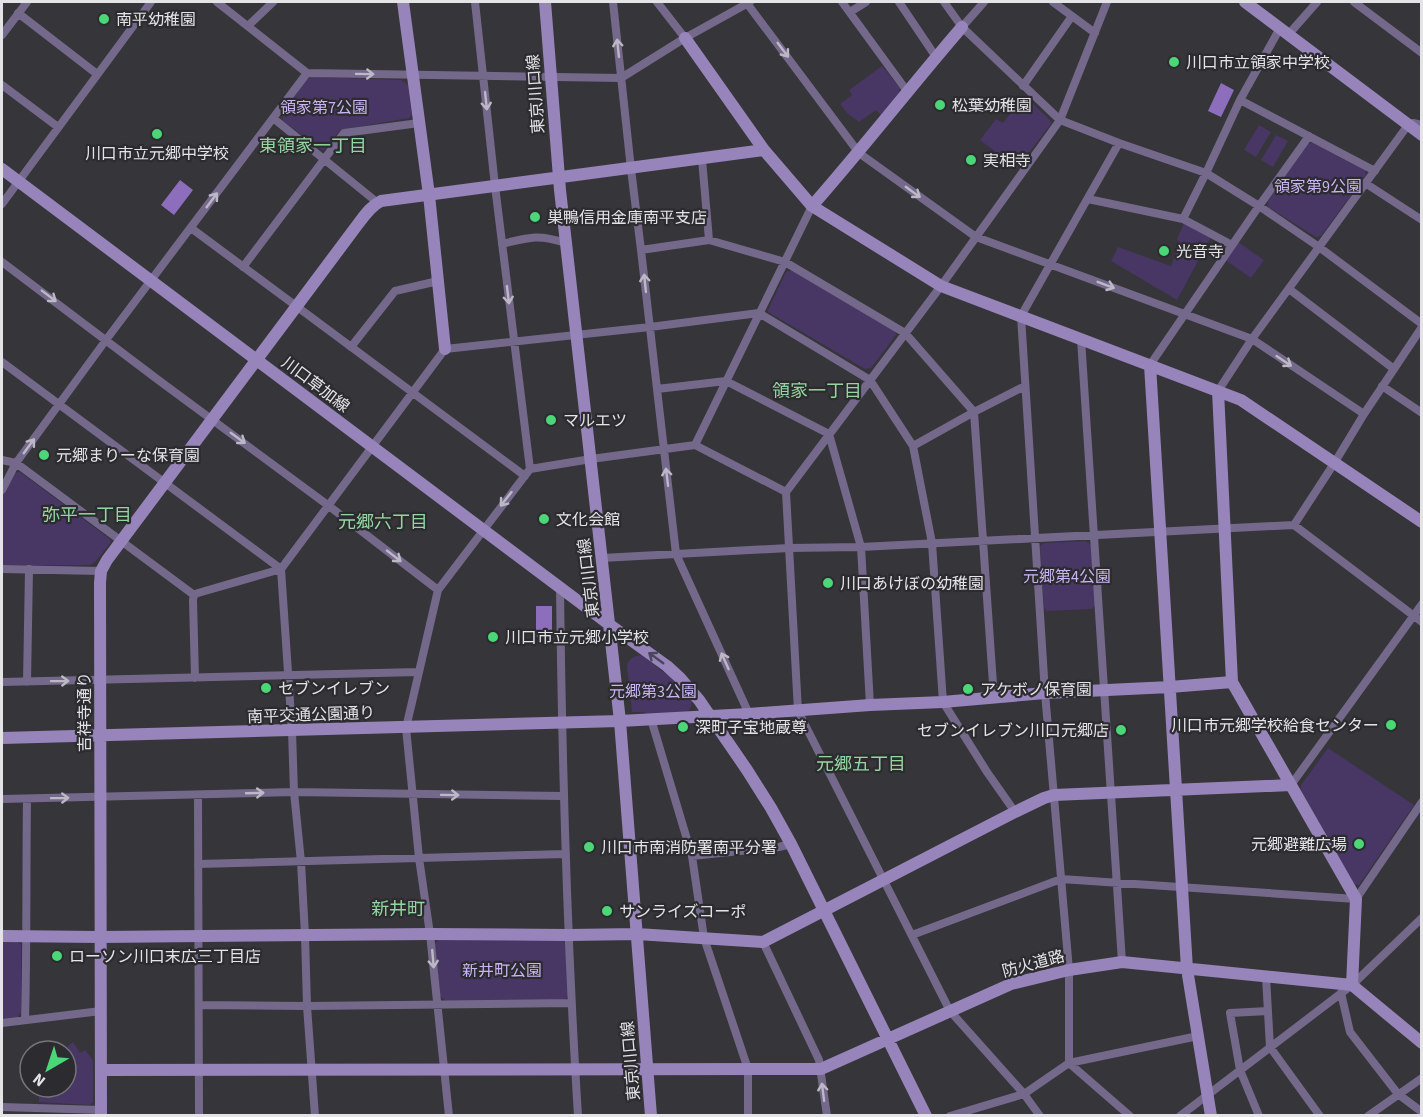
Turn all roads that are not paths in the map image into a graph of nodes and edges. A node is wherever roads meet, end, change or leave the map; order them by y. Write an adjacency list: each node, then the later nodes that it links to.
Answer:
1 (27, 2): 22 (street)
2 (152, 2): 33 (street)
3 (217, 2): 24 (street)
4 (273, 2): 24 (street)
5 (403, 2): 34 (street)
6 (475, 2): 35 (street)
7 (545, 2): 36 (street, 東京川口線)
8 (613, 2): 37 (street, one-way to 8)
9 (657, 2): 29 (street)
10 (748, 2): 29 (street); 52 (street, one-way to 52)
11 (842, 2): 21 (street)
12 (866, 2): 21 (street)
13 (899, 2): 31 (street)
14 (944, 2): 25 (street)
15 (984, 2): 25 (street)
16 (1053, 2): 23 (street)
17 (1107, 2): 27 (street)
18 (1245, 2): 26 (street)
19 (1317, 2): 26 (street)
20 (1354, 2): 30 (street)
21 (850, 12): 40 (street)
22 (18, 13): 28 (street); 33 (street)
23 (1072, 16): 27 (street); 39 (street)
24 (248, 26): 32 (street)
25 (962, 27): 31 (street); 39 (street)
26 (1284, 32): 41 (street); 45 (street)
27 (1095, 33): 43 (street)
28 (2, 35)
29 (685, 38): 37 (street); 51 (street)
30 (1422, 53)
31 (936, 57): 40 (street)
32 (307, 73): 34 (street, one-way to 34); 42 (street)
33 (97, 74): 47 (street)
34 (412, 75): 35 (street); 44 (street)
35 (483, 75): 36 (street); 62 (street, one-way to 62)
36 (550, 76): 37 (street); 59 (street, 東京川口線)
37 (621, 78): 56 (street)
38 (2, 85): 47 (street)
39 (1023, 86): 43 (street)
40 (907, 91): 52 (street)
41 (1240, 100): 49 (street); 58 (street)
42 (273, 118): 54 (street); 71 (street, one-way to 42)
43 (1060, 120): 50 (street); 72 (street)
44 (419, 123): 54 (street); 63 (street)
45 (1408, 125): 46 (street); 48 (street); 57 (street)
46 (1422, 125)
47 (58, 127): 60 (street)
48 (1422, 135)
49 (1309, 136): 57 (street); 68 (street)
50 (1119, 143): 58 (street); 64 (street)
51 (764, 150): 53 (street); 67 (street)
52 (859, 153): 67 (street); 72 (street, one-way to 72)
53 (702, 159): 56 (street); 73 (street)
54 (324, 160): 65 (street); 82 (street)
55 (2, 169): 60 (street, 川口草加線)
56 (631, 169): 59 (street); 78 (street)
57 (1375, 171): 61 (street)
58 (1206, 173): 68 (street); 69 (street)
59 (558, 178): 62 (street); 74 (street, 東京川口線)
60 (19, 181): 66 (street); 84 (street, 川口草加線)
61 (1365, 183): 70 (street); 77 (street)
62 (495, 186): 63 (street); 75 (street)
63 (429, 195): 65 (street); 83 (street)
64 (1088, 199): 69 (street); 81 (street)
65 (378, 203): 87 (street)
66 (2, 204)
67 (812, 206): 80 (street); 85 (street)
68 (1259, 206): 76 (street); 77 (street)
69 (1183, 219): 76 (street)
70 (1422, 220)
71 (191, 228): 82 (street); 84 (street)
72 (976, 237): 81 (street); 85 (street)
73 (709, 240): 78 (street); 80 (street)
74 (566, 243): 75 (street); 94 (street, 東京川口線)
75 (502, 244): 98 (street, one-way to 98)
76 (1232, 245): 89 (street)
77 (1319, 247): 86 (street); 91 (street)
78 (641, 250): 92 (street, one-way to 78)
79 (2, 261): 97 (street, one-way to 97)
80 (785, 262): 88 (street); 93 (street)
81 (1051, 264): 89 (street, one-way to 89); 90 (street)
82 (243, 267): 87 (street)
83 (438, 280): 99 (street); 100 (street)
84 (151, 281): 97 (street); 101 (street, 川口草加線)
85 (941, 286): 90 (street); 93 (street)
86 (1289, 289): 96 (street); 104 (street)
87 (297, 307): 99 (street); 101 (street)
88 (759, 313): 92 (street); 105 (street); 106 (street)
89 (1185, 315): 96 (street); 103 (street)
90 (1021, 316): 95 (street); 107 (street)
91 (1422, 325): 104 (street)
92 (650, 327): 94 (street); 109 (street)
93 (905, 333): 105 (street); 113 (street)
94 (577, 335): 98 (street); 122 (street, 東京川口線)
95 (1081, 339): 103 (street); 136 (street)
96 (1252, 339): 110 (street); 115 (street, one-way to 115)
97 (106, 340): 112 (street); 116 (street)
98 (514, 343): 100 (street); 126 (street)
99 (351, 347): 111 (street)
100 (445, 349): 111 (street)
101 (257, 360): 116 (street); 120 (street, 川口草加線)
102 (2, 362): 112 (street)
103 (1150, 365): 110 (street); 135 (street)
104 (1394, 369): 108 (street)
105 (870, 380): 117 (street); 119 (street)
106 (726, 381): 109 (street); 117 (street); 118 (street)
107 (1025, 386): 113 (street); 137 (street)
108 (1382, 386): 114 (street); 115 (street)
109 (657, 389): 121 (street)
110 (1218, 391): 124 (street); 134 (street)
111 (413, 393): 120 (street); 126 (street)
112 (60, 404): 125 (street, one-way to 112); 127 (street)
113 (974, 412): 119 (street); 139 (street)
114 (1422, 413)
115 (1364, 414): 124 (street)
116 (213, 420): 127 (street); 130 (street, one-way to 130)
117 (829, 434): 129 (street); 141 (street)
118 (695, 445): 121 (street); 129 (street)
119 (913, 446): 140 (street)
120 (372, 447): 130 (street); 133 (street, 川口草加線)
121 (663, 449): 122 (street); 143 (street, one-way to 121)
122 (591, 459): 126 (street); 144 (street, 東京川口線)
123 (2, 460): 125 (street)
124 (1335, 462): 131 (street); 132 (street)
125 (16, 463): 128 (street); 138 (street)
126 (527, 472): 133 (street, one-way to 133)
127 (165, 482): 138 (street); 147 (street)
128 (2, 490)
129 (786, 492): 142 (street)
130 (329, 506): 147 (street); 150 (street, one-way to 150)
131 (1422, 522)
132 (1294, 525): 134 (street); 153 (street)
133 (483, 529): 149 (street, 川口草加線); 150 (street)
134 (1225, 529): 135 (street); 162 (street)
135 (1160, 533): 136 (street); 163 (street)
136 (1094, 536): 137 (street); 164 (street)
137 (1035, 539): 139 (street); 165 (street)
138 (121, 541): 148 (street); 151 (street)
139 (982, 541): 140 (street); 166 (street)
140 (932, 543): 141 (street); 167 (street)
141 (861, 547): 142 (street); 168 (street)
142 (789, 548): 143 (street); 169 (street)
143 (676, 554): 144 (street); 170 (street, one-way to 143)
144 (602, 558): 155 (street, 東京川口線)
145 (2, 569): 146 (street)
146 (29, 569): 148 (street); 161 (street)
147 (281, 569): 151 (street); 157 (street)
148 (101, 571): 159 (street, 吉祥寺通り)
149 (560, 588): 155 (street, 川口草加線); 174 (street)
150 (438, 590): 156 (street)
151 (194, 595): 158 (street)
152 (1422, 604): 153 (street)
153 (1413, 616): 154 (street); 179 (street)
154 (1422, 622)
155 (610, 625): 171 (street, 川口草加線, one-way to 155); 173 (street, 東京川口線)
156 (418, 672): 157 (street); 175 (street)
157 (288, 676): 158 (street); 176 (street)
158 (195, 678): 159 (street)
159 (100, 680): 161 (street, one-way to 159); 177 (street, 吉祥寺通り)
160 (2, 682): 161 (street)
161 (27, 682)
162 (1232, 682): 163 (street, 南平交通公園通り); 179 (street)
163 (1170, 687): 164 (street, 南平交通公園通り); 180 (street)
164 (1104, 690): 165 (street, 南平交通公園通り); 182 (street)
165 (1045, 693): 166 (street, 南平交通公園通り); 185 (street)
166 (994, 698): 167 (street, 南平交通公園通り)
167 (944, 702): 168 (street, 南平交通公園通り); 191 (street)
168 (870, 705): 169 (street, 南平交通公園通り)
169 (798, 711): 170 (street, 南平交通公園通り); 199 (street)
170 (749, 714): 171 (street, 南平交通公園通り)
171 (710, 716): 172 (street, 南平交通公園通り); 192 (street, 川口草加線)
172 (651, 719): 173 (street, 南平交通公園通り); 194 (street)
173 (620, 722): 174 (street, 南平交通公園通り); 206 (street, 東京川口線)
174 (562, 724): 175 (street, 南平交通公園通り); 186 (street)
175 (406, 728): 176 (street, 南平交通公園通り); 183 (street)
176 (292, 731): 177 (street, 南平交通公園通り); 181 (street)
177 (100, 736): 178 (street, 南平交通公園通り); 187 (street, 吉祥寺通り)
178 (2, 738)
179 (1291, 784): 180 (street); 202 (street)
180 (1176, 790): 182 (street); 201 (street)
181 (294, 792): 183 (street); 184 (street, one-way to 181); 196 (street)
182 (1110, 793): 185 (street); 200 (street)
183 (413, 794): 186 (street, one-way to 186); 195 (street)
184 (198, 795): 187 (street); 197 (street)
185 (1054, 795): 191 (street); 198 (street)
186 (563, 796): 193 (street)
187 (101, 798): 189 (street, one-way to 187); 213 (street, 吉祥寺通り)
188 (2, 799): 189 (street)
189 (27, 799): 211 (street)
190 (1421, 805): 202 (street)
191 (1015, 812): 199 (street)
192 (791, 844): 194 (street); 203 (street, 川口草加線)
193 (566, 854): 195 (street); 208 (street)
194 (692, 856): 214 (street)
195 (419, 858): 196 (street); 205 (street)
196 (301, 862): 197 (street); 207 (street)
197 (198, 864): 212 (street)
198 (1061, 879): 200 (street); 209 (street); 218 (street)
199 (883, 880): 203 (street); 209 (street)
200 (1117, 884): 201 (street); 216 (street)
201 (1182, 888): 202 (street); 217 (street)
202 (1356, 899): 220 (street)
203 (824, 910): 215 (street); 232 (street, 川口草加線)
204 (1422, 918): 220 (street)
205 (430, 934): 207 (street); 208 (street); 223 (street, one-way to 223)
206 (636, 934): 208 (street); 214 (street); 236 (street, 東京川口線)
207 (305, 935): 212 (street); 225 (street)
208 (569, 935): 222 (street)
209 (912, 935): 227 (street)
210 (2, 936): 211 (street)
211 (27, 936): 213 (street); 229 (street)
212 (199, 936): 213 (street); 224 (street)
213 (100, 937): 226 (street, 吉祥寺通り)
214 (704, 938): 215 (street); 240 (street)
215 (763, 942): 241 (street)
216 (1122, 962): 217 (street, 防火道路); 218 (street, 防火道路)
217 (1187, 969): 219 (street, 防火道路); 231 (street)
218 (1069, 970): 227 (street, 防火道路); 235 (street)
219 (1266, 976): 220 (street, 防火道路); 228 (street)
220 (1352, 985): 221 (street); 233 (street)
221 (1341, 993): 234 (street); 248 (street)
222 (571, 1003): 223 (street); 239 (street)
223 (437, 1004): 225 (street); 238 (street)
224 (199, 1005): 225 (street); 243 (street)
225 (307, 1006): 237 (street)
226 (101, 1011): 229 (street); 242 (street, 吉祥寺通り)
227 (950, 1011): 232 (street, 防火道路); 246 (street)
228 (1268, 1011): 234 (street); 244 (street)
229 (25, 1020): 230 (street)
230 (2, 1023)
231 (1198, 1036): 235 (street); 247 (street)
232 (888, 1038): 241 (street, 防火道路); 260 (street, 川口草加線)
233 (1422, 1043)
234 (1270, 1047): 244 (street); 267 (street)
235 (1070, 1063): 246 (street); 263 (street)
236 (648, 1068): 239 (street, 防火道路); 240 (street, 防火道路); 257 (street, 東京川口線)
237 (312, 1069): 238 (street, 防火道路); 243 (street, 防火道路); 254 (street)
238 (445, 1069): 239 (street, 防火道路); 255 (street)
239 (575, 1069): 256 (street)
240 (748, 1069): 241 (street, 防火道路); 258 (street)
241 (820, 1069): 259 (street, one-way to 241)
242 (101, 1070): 243 (street, 防火道路); 252 (street, 吉祥寺通り)
243 (199, 1070): 253 (street)
244 (1240, 1070): 247 (street); 266 (street)
245 (1422, 1078): 248 (street)
246 (1024, 1094): 261 (street); 262 (street)
247 (1208, 1094): 264 (street); 265 (street)
248 (1398, 1094): 251 (street); 268 (street)
249 (2, 1107): 250 (street)
250 (22, 1112): 252 (street)
251 (1422, 1112)
252 (101, 1113)
253 (199, 1116)
254 (315, 1116)
255 (449, 1116)
256 (578, 1116)
257 (651, 1116)
258 (748, 1116)
259 (826, 1116)
260 (926, 1116)
261 (950, 1116)
262 (1040, 1116)
263 (1130, 1116)
264 (1180, 1116)
265 (1211, 1116)
266 (1259, 1116)
267 (1320, 1116)
268 (1368, 1116)

